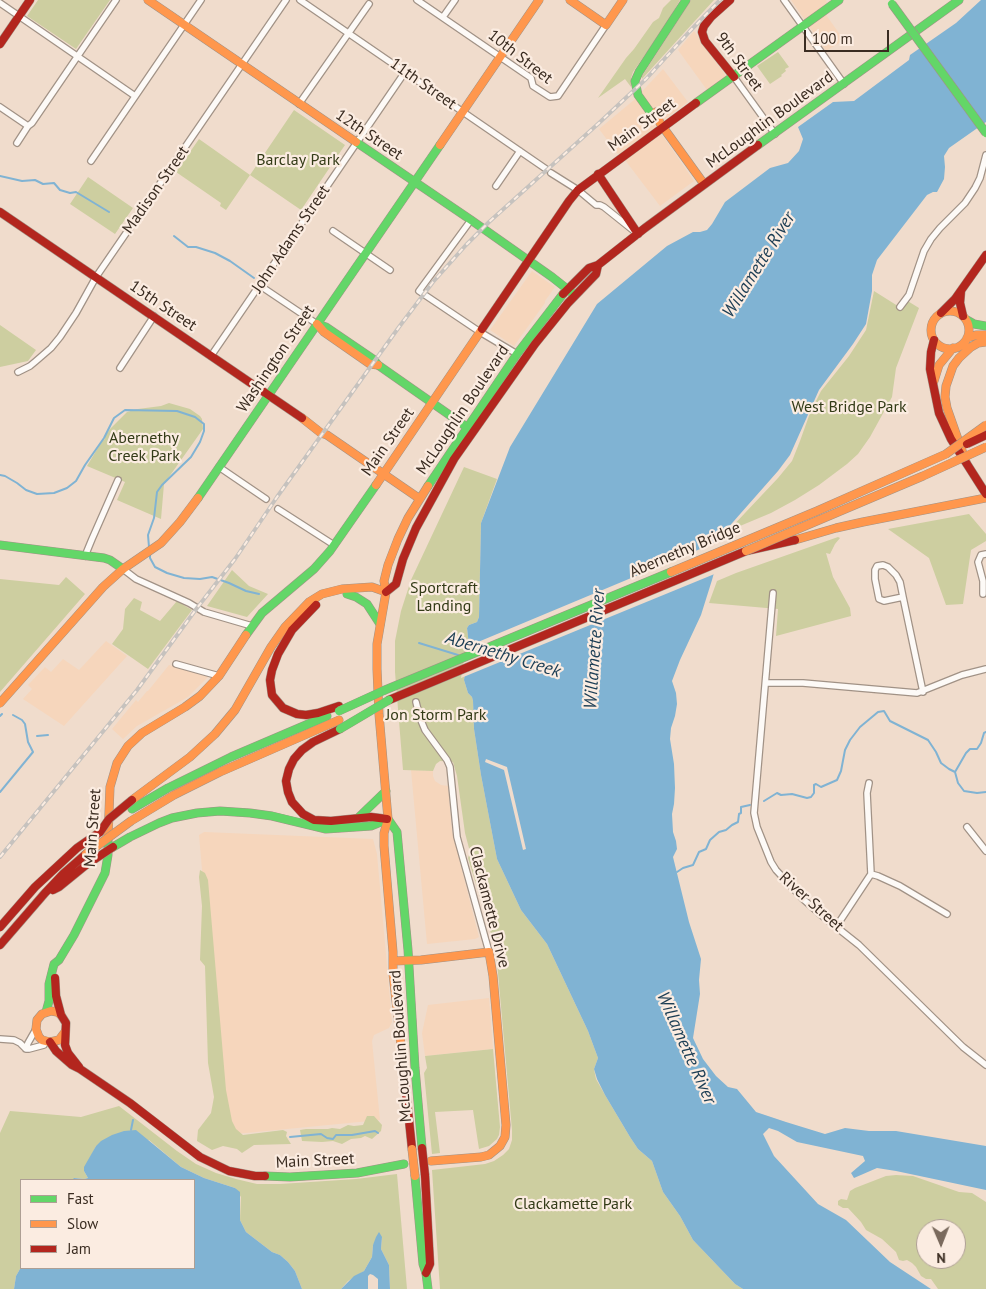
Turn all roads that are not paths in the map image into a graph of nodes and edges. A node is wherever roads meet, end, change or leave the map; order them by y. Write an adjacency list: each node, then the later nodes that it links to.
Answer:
1 (30, 0): 20 (main road)
2 (116, 0): 27 (street)
3 (148, 0): 22 (main road, 12th Street)
4 (201, 0): 22 (street)
5 (286, 0): 29 (street, Madison Street)
6 (300, 0): 25 (street, 11th Street)
7 (417, 0): 21 (street, 10th Street)
8 (455, 0): 21 (street)
9 (539, 0): 28 (main road, Washington Street)
10 (570, 0): 23 (main road)
11 (623, 0): 23 (main road)
12 (686, 0): 38 (main road)
13 (730, 0): 31 (main road, 9th Street)
14 (784, 0): 24 (street)
15 (839, 0): 24 (main road, Main Street)
16 (959, 0): 32 (main road, McLoughlin Boulevard)
17 (891, 2): 40 (main road, bridge)
18 (0, 3): 20 (street)
19 (369, 4): 25 (street)
20 (19, 16): 26 (main road); 27 (street)
21 (443, 17): 28 (street, 10th Street)
22 (184, 25): 29 (main road, 12th Street); 33 (street)
23 (606, 25): 28 (street, 10th Street)
24 (803, 26): 31 (main road, Main Street); 32 (street)
25 (349, 33): 30 (street, 11th Street); 34 (street)
26 (0, 44)
27 (77, 57): 33 (street); 37 (street)
28 (501, 57): 36 (main road, Washington Street)
29 (242, 64): 34 (main road, 12th Street); 60 (street, Madison Street)
30 (405, 72): 36 (street, 11th Street); 42 (street, John Adams Street)
31 (734, 76): 38 (main road, Main Street); 39 (street, 9th Street)
32 (844, 84): 39 (main road, McLoughlin Boulevard)
33 (135, 96): 45 (street)
34 (299, 104): 42 (main road, 12th Street)
35 (0, 107): 37 (street)
36 (463, 112): 43 (street, 11th Street); 47 (main road, Washington Street)
37 (28, 126): 41 (street)
38 (663, 127): 46 (main road, Main Street); 48 (main road)
39 (776, 133): 48 (main road, McLoughlin Boulevard)
40 (986, 133)
41 (18, 143)
42 (357, 143): 47 (main road, 12th Street); 61 (street, John Adams Street)
43 (520, 151): 49 (street); 50 (street, 11th Street)
44 (986, 155): 65 (street)
45 (91, 161)
46 (598, 174): 50 (main road, Main Street); 54 (main road)
47 (414, 182): 52 (main road, 12th Street); 55 (main road, Washington Street)
48 (704, 184): 54 (main road, McLoughlin Boulevard)
49 (496, 186)
50 (578, 190): 54 (street, 11th Street); 57 (main road, Main Street)
51 (0, 212): 60 (main road, 15th Street)
52 (470, 220): 57 (main road, 12th Street); 71 (street)
53 (333, 231): 55 (street)
54 (638, 234): 58 (main road, McLoughlin Boulevard)
55 (365, 254): 59 (street); 69 (main road, Washington Street)
56 (985, 256): 63 (main road)
57 (529, 260): 62 (main road, 12th Street); 71 (main road, Main Street)
58 (598, 265): 62 (main road, McLoughlin Boulevard); 64 (main road, McLoughlin Boulevard)
59 (390, 270)
60 (96, 277): 67 (main road, 15th Street); 80 (street, Madison Street)
61 (259, 285): 69 (street); 78 (street, John Adams Street)
62 (568, 289): 64 (main road, 12th Street); 77 (main road, McLoughlin Boulevard)
63 (961, 290): 66 (main road); 68 (main road)
64 (575, 295): 85 (main road, McLoughlin Boulevard)
65 (900, 307)
66 (940, 313): 68 (main road); 74 (main road)
67 (154, 316): 78 (main road, 15th Street); 79 (street)
68 (965, 318): 70 (main road); 73 (main road)
69 (317, 324): 82 (main road, Washington Street); 83 (main road)
70 (986, 326)
71 (480, 332): 77 (street); 83 (main road, Main Street)
72 (986, 336): 73 (main road)
73 (968, 338): 76 (main road)
74 (934, 340): 76 (main road); 81 (main road)
75 (986, 342): 89 (main road)
76 (953, 348): 81 (main road)
77 (517, 354): 85 (main road, McLoughlin Boulevard)
78 (211, 356): 82 (main road, 15th Street)
79 (120, 368)
80 (18, 372)
81 (934, 384): 89 (main road)
82 (268, 395): 90 (main road, Washington Street); 91 (main road, 15th Street)
83 (432, 403): 85 (main road); 91 (main road, Main Street)
84 (986, 424): 88 (main road, bridge)
85 (470, 430): 96 (main road, McLoughlin Boulevard); 104 (main road, McLoughlin Boulevard)
86 (986, 435): 88 (main road, Abernethy Bridge, bridge)
87 (986, 447): 100 (main road, Abernethy Bridge, bridge)
88 (946, 454): 119 (main road, Abernethy Bridge, bridge)
89 (966, 462): 93 (main road)
90 (219, 467): 95 (street); 103 (main road, Washington Street)
91 (383, 473): 96 (main road, 15th Street); 99 (main road, Main Street)
92 (118, 480): 102 (street)
93 (986, 494)
94 (986, 498): 100 (main road, bridge)
95 (266, 499)
96 (420, 499): 104 (main road, McLoughlin Boulevard)
97 (278, 509): 99 (street)
98 (0, 545): 102 (main road)
99 (334, 545): 110 (main road, Main Street)
100 (746, 551): 116 (main road, Abernethy Bridge)
101 (986, 554): 107 (street)
102 (85, 556): 103 (main road)
103 (123, 570): 110 (street); 118 (main road, Washington Street)
104 (386, 592): 106 (main road); 109 (main road, McLoughlin Boulevard); 122 (main road)
105 (773, 593): 114 (street, River Street)
106 (347, 594): 109 (main road); 119 (main road)
107 (983, 594)
108 (903, 597): 108 (street); 115 (street)
109 (380, 624): 121 (main road, McLoughlin Boulevard)
110 (252, 626): 113 (main road, Main Street)
111 (176, 664): 113 (street)
112 (986, 668): 115 (street)
113 (219, 676): 134 (main road, Main Street)
114 (766, 683): 115 (street); 130 (street, River Street)
115 (923, 692)
116 (389, 700): 123 (main road, bridge); 128 (main road, Abernethy Bridge, bridge)
117 (416, 702): 133 (street, Clackamette Drive)
118 (0, 703)
119 (339, 708): 122 (main road)
120 (869, 783): 127 (street)
121 (386, 791): 123 (main road); 124 (main road, McLoughlin Boulevard)
122 (132, 804): 131 (main road)
123 (358, 818): 124 (main road)
124 (388, 820): 128 (main road, bridge); 135 (main road, McLoughlin Boulevard); 136 (main road, McLoughlin Boulevard)
125 (967, 828): 126 (street)
126 (986, 851)
127 (872, 874): 129 (street); 130 (street)
128 (45, 893): 132 (main road, Abernethy Bridge)
129 (947, 914)
130 (836, 926): 144 (street, River Street)
131 (0, 927)
132 (0, 945)
133 (489, 952): 136 (main road); 146 (main road, Clackamette Drive)
134 (59, 960): 137 (main road, Main Street); 138 (main road, Main Street)
135 (393, 961): 136 (main road); 148 (main road, McLoughlin Boulevard, bridge)
136 (408, 961): 148 (main road, McLoughlin Boulevard, bridge)
137 (46, 1012): 138 (main road); 139 (main road, Main Street)
138 (61, 1015): 140 (main road, Main Street)
139 (36, 1029): 142 (main road, Main Street); 143 (street)
140 (65, 1032): 142 (main road); 145 (main road, Main Street)
141 (0, 1039): 143 (street)
142 (48, 1042): 143 (street); 145 (main road, Main Street)
143 (26, 1049)
144 (986, 1066)
145 (80, 1069): 147 (main road, Main Street)
146 (430, 1161)
147 (404, 1164)
148 (426, 1273): 149 (main road, McLoughlin Boulevard)
149 (428, 1289)

